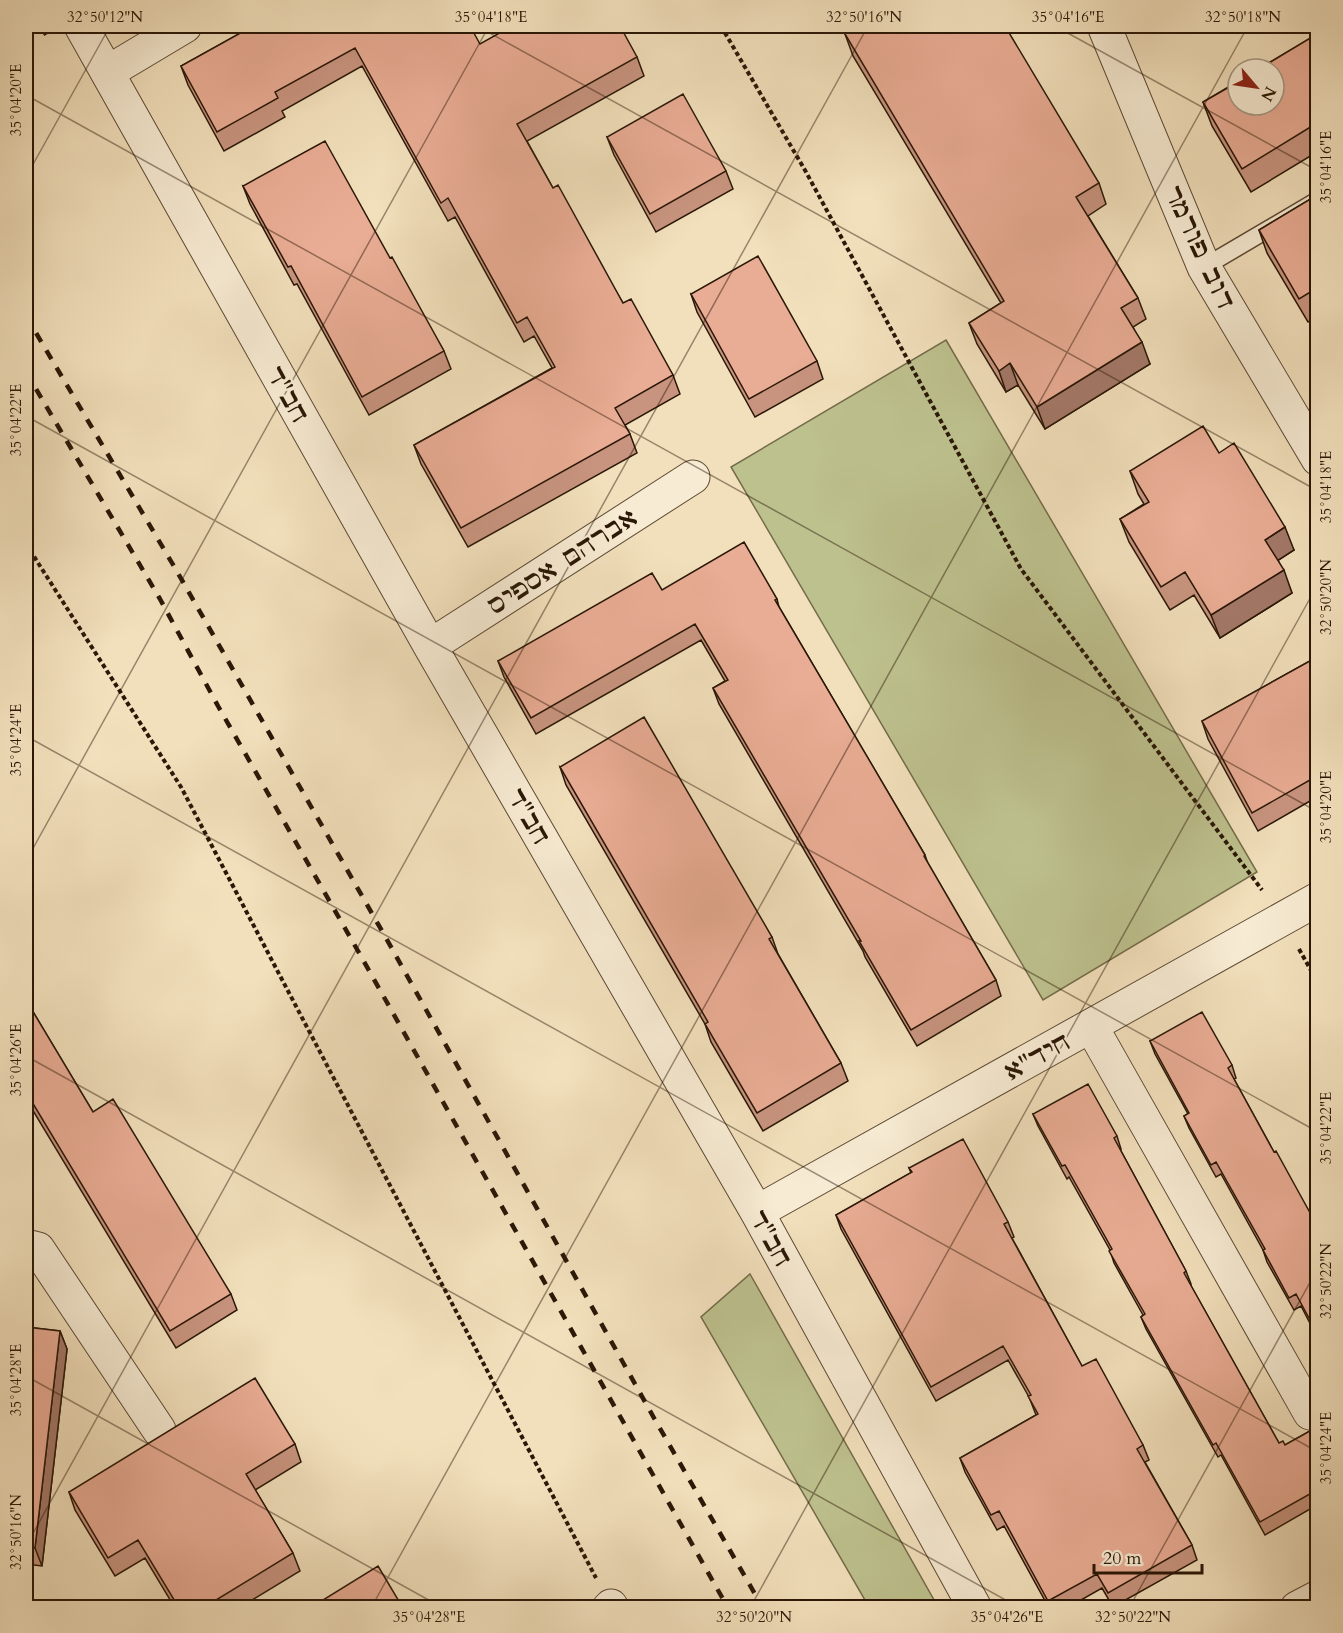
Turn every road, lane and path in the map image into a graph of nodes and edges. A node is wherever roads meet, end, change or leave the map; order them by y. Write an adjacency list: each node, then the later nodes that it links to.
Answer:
1 (81, 26): 5 (street, חב"ד)
2 (185, 26): 5 (street)
3 (721, 26): 13 (path)
4 (1104, 26): 7 (street, דוב פורמר)
5 (108, 72): 11 (street, חב"ד)
6 (1317, 200): 7 (lane)
7 (1204, 267): 8 (street, דוב פורמר)
8 (1317, 459)
9 (693, 477): 11 (street, אברהם אספיס)
10 (26, 544): 21 (path)
11 (430, 646): 16 (street, חב"ד)
12 (1317, 899): 13 (street, חיד"א)
13 (1283, 918): 14 (path); 15 (street, חיד"א)
14 (1317, 983)
15 (1091, 1026): 16 (street, חיד"א); 18 (street)
16 (757, 1212): 22 (street, חב"ד)
17 (26, 1246): 19 (street)
18 (1310, 1413)
19 (159, 1430)
20 (1317, 1597): 23 (street)
21 (610, 1607)
22 (975, 1608)
23 (1297, 1608)

